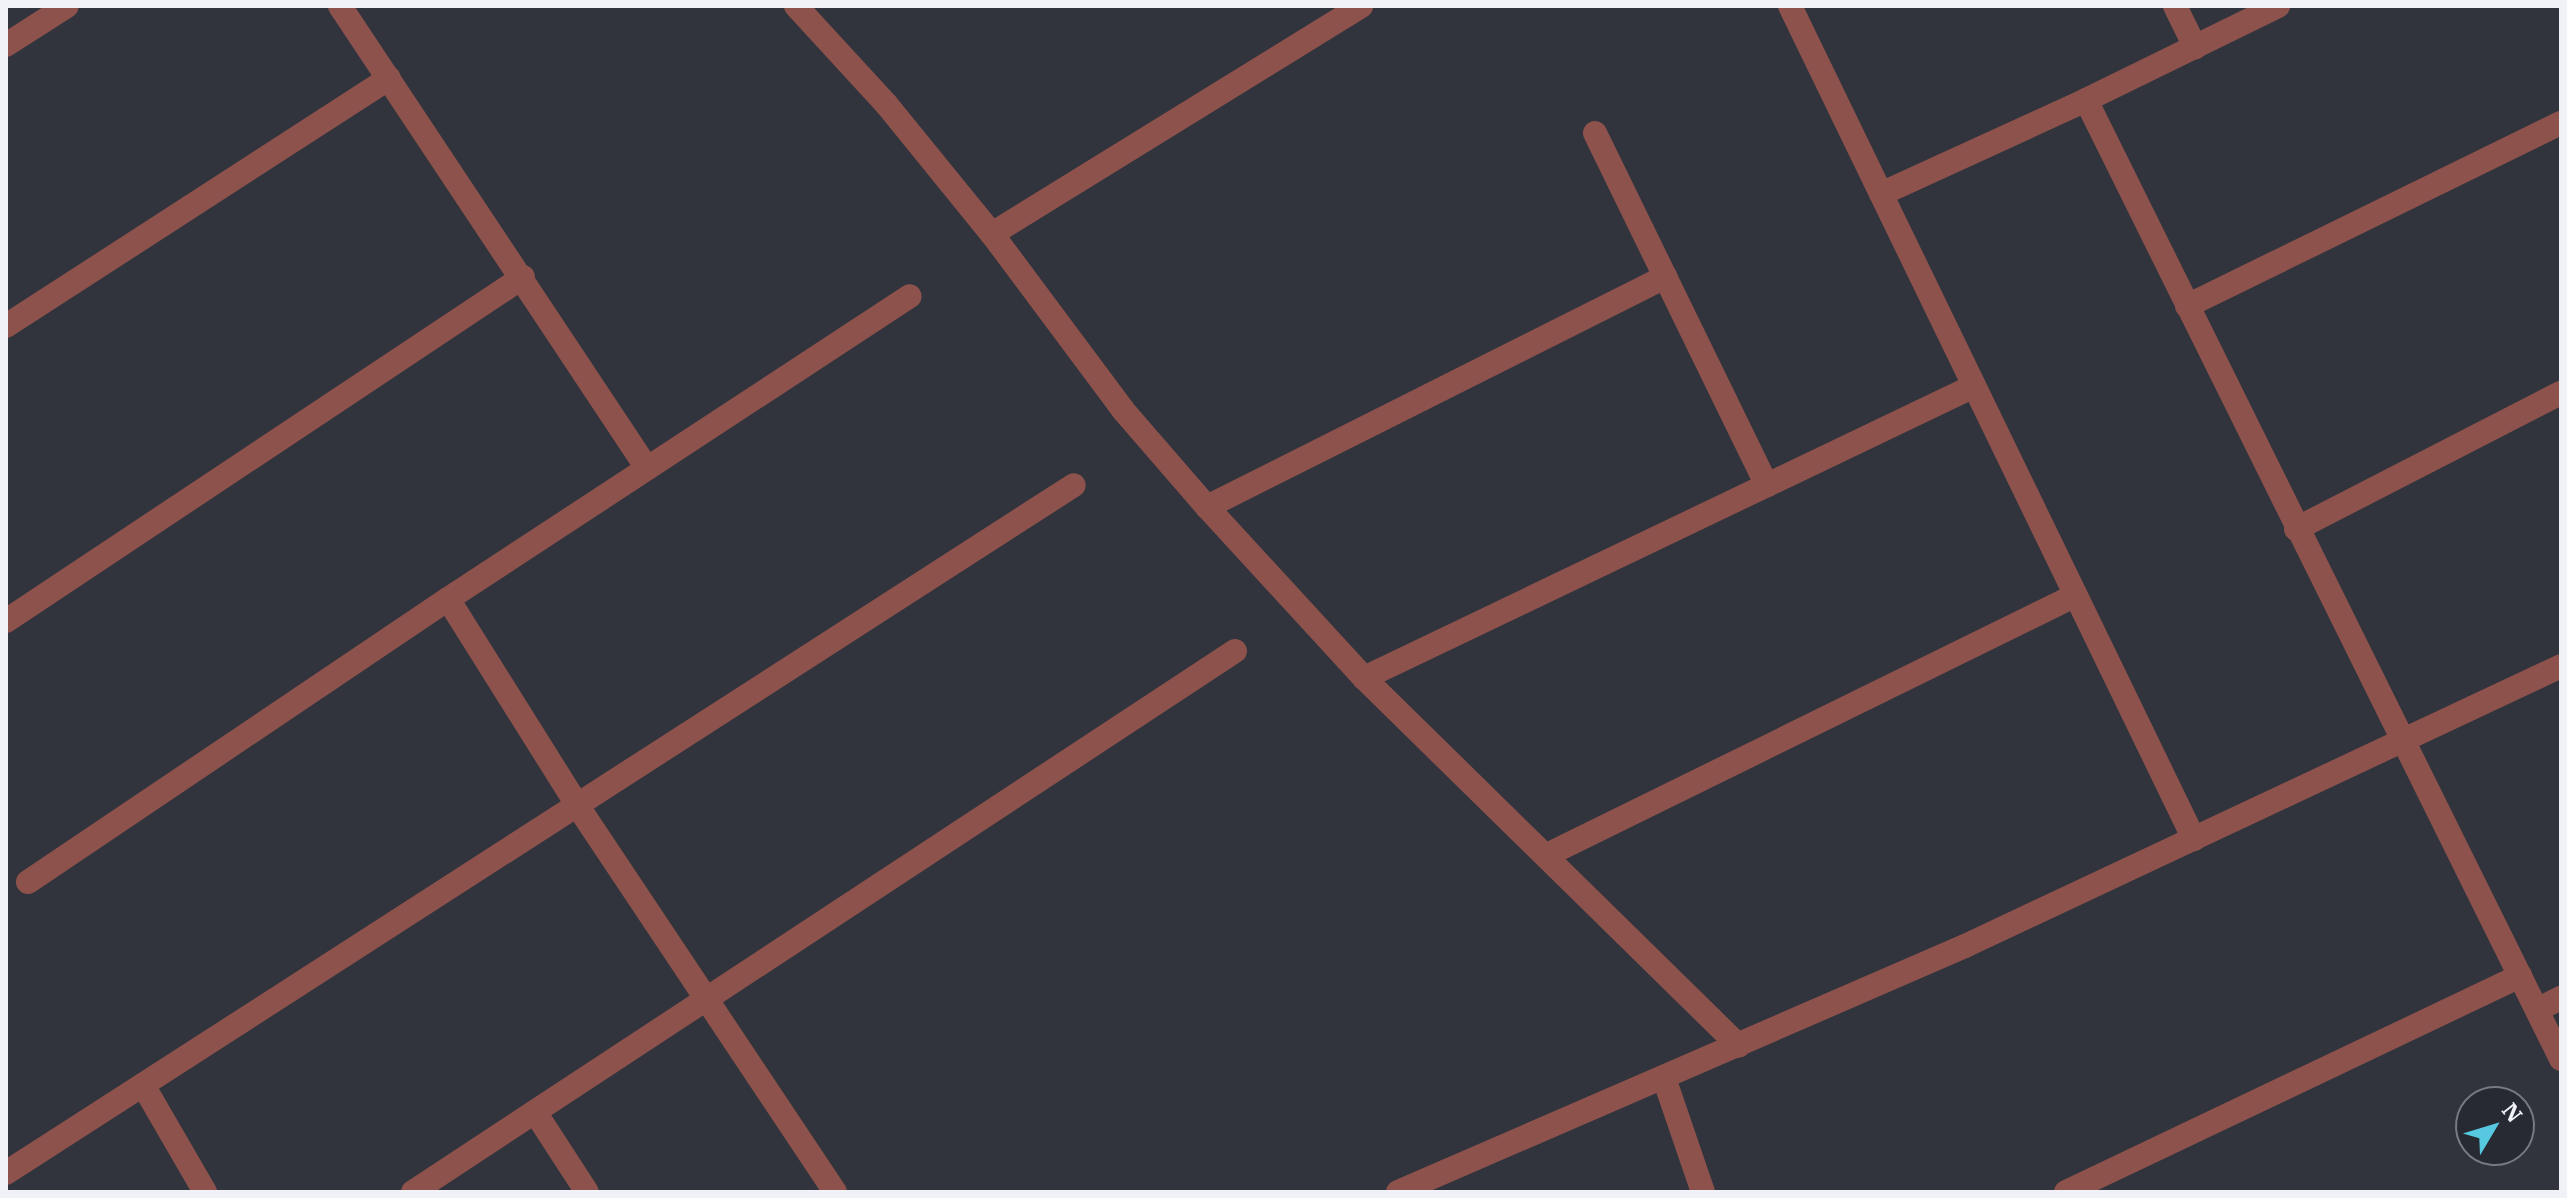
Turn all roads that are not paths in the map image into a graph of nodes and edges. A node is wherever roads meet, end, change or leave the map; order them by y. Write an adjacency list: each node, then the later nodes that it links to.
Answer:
1 (67, 6): 8 (street)
2 (340, 6): 10 (street)
3 (796, 6): 15 (street)
4 (1361, 6): 15 (street)
5 (1790, 6): 14 (street)
6 (2175, 6): 9 (street)
7 (2278, 6): 9 (street)
8 (6, 45)
9 (2195, 47): 11 (street)
10 (389, 78): 16 (street); 20 (street)
11 (2086, 100): 14 (street); 19 (street)
12 (2561, 123): 19 (street)
13 (1595, 133): 17 (street)
14 (1881, 194): 21 (street)
15 (992, 234): 26 (street)
16 (523, 277): 23 (street); 30 (street)
17 (1665, 277): 25 (street); 26 (street)
18 (910, 296): 23 (street)
19 (2187, 306): 27 (street)
20 (6, 326)
21 (1974, 386): 25 (street); 28 (street)
22 (2561, 393): 27 (street)
23 (647, 468): 29 (street)
24 (1074, 485): 35 (street)
25 (1767, 485): 33 (street)
26 (1207, 507): 33 (street)
27 (2296, 529): 34 (street)
28 (2076, 595): 36 (street); 37 (street)
29 (448, 599): 35 (street); 38 (street)
30 (6, 621)
31 (1235, 651): 41 (street)
32 (2561, 666): 34 (street)
33 (1364, 678): 37 (street)
34 (2400, 740): 36 (street); 39 (street)
35 (577, 805): 41 (street); 46 (street)
36 (2194, 839): 43 (street)
37 (1547, 855): 43 (street)
38 (28, 882)
39 (2520, 976): 42 (street); 55 (street)
40 (2561, 998): 42 (street)
41 (707, 1000): 47 (street); 52 (street)
42 (2537, 1010): 44 (street)
43 (1739, 1046): 45 (street)
44 (2561, 1059)
45 (1664, 1078): 53 (street); 54 (street)
46 (143, 1085): 48 (street); 49 (street)
47 (535, 1112): 50 (street); 51 (street)
48 (6, 1173)
49 (205, 1192)
50 (413, 1192)
51 (587, 1192)
52 (835, 1192)
53 (1398, 1192)
54 (1703, 1192)
55 (2066, 1192)

